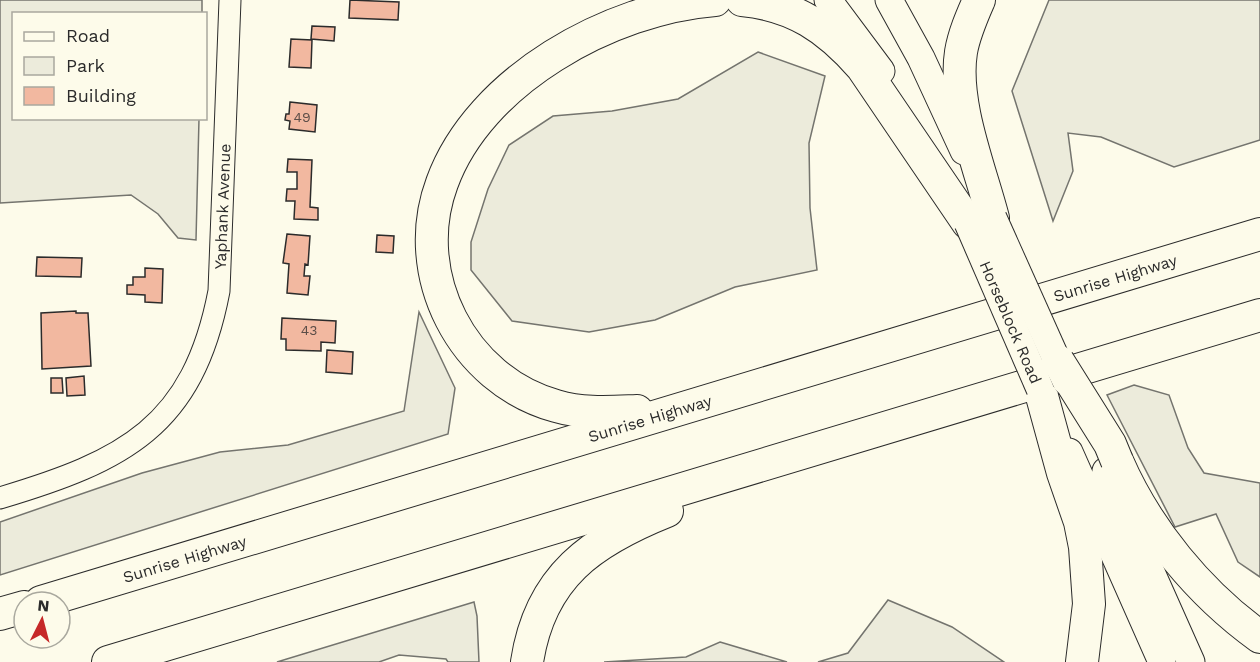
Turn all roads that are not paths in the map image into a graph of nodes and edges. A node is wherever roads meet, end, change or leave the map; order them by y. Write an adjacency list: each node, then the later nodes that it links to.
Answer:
1 (230, 0): 17 (street, Yaphank Avenue)
2 (715, 0): 14 (highway)
3 (742, 0): 7 (highway)
4 (828, 0): 7 (main road, Horseblock Road)
5 (889, 0): 7 (main road, Horseblock Road)
6 (980, 0): 7 (highway)
7 (981, 220): 12 (main road, Horseblock Road, bridge); 13 (main road, Horseblock Road, bridge)
8 (1260, 223): 10 (highway)
9 (1260, 234): 10 (highway, Sunrise Highway)
10 (1170, 262): 14 (highway, Sunrise Highway)
11 (1260, 318): 15 (highway)
12 (1058, 361): 16 (highway, bridge)
13 (1040, 389): 16 (highway)
14 (688, 407): 18 (highway, Sunrise Highway)
15 (791, 457): 20 (highway); 21 (highway)
16 (1091, 469): 19 (highway); 22 (highway); 23 (main road); 24 (main road)
17 (0, 498)
18 (72, 593)
19 (1260, 637)
20 (108, 662)
21 (527, 662)
22 (1082, 662)
23 (1162, 662)
24 (1191, 662)

